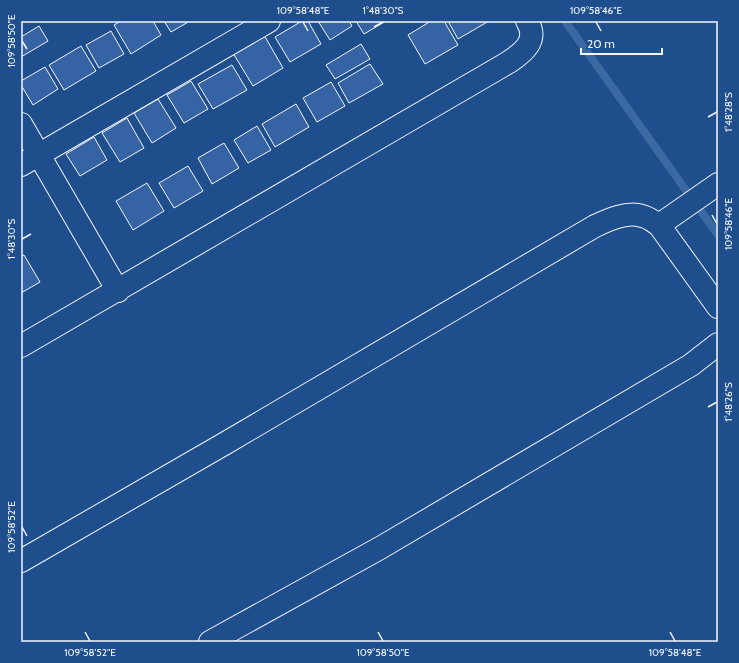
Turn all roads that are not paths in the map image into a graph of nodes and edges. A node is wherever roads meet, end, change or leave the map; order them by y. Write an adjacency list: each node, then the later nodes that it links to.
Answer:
1 (269, 21): 4 (street)
2 (527, 21): 7 (street)
3 (21, 124): 4 (street)
4 (30, 160): 7 (street)
5 (716, 186): 6 (street)
6 (668, 219): 8 (street); 11 (street)
7 (118, 291): 10 (street)
8 (718, 307)
9 (718, 344): 12 (street)
10 (21, 346)
11 (21, 561)
12 (210, 642)

